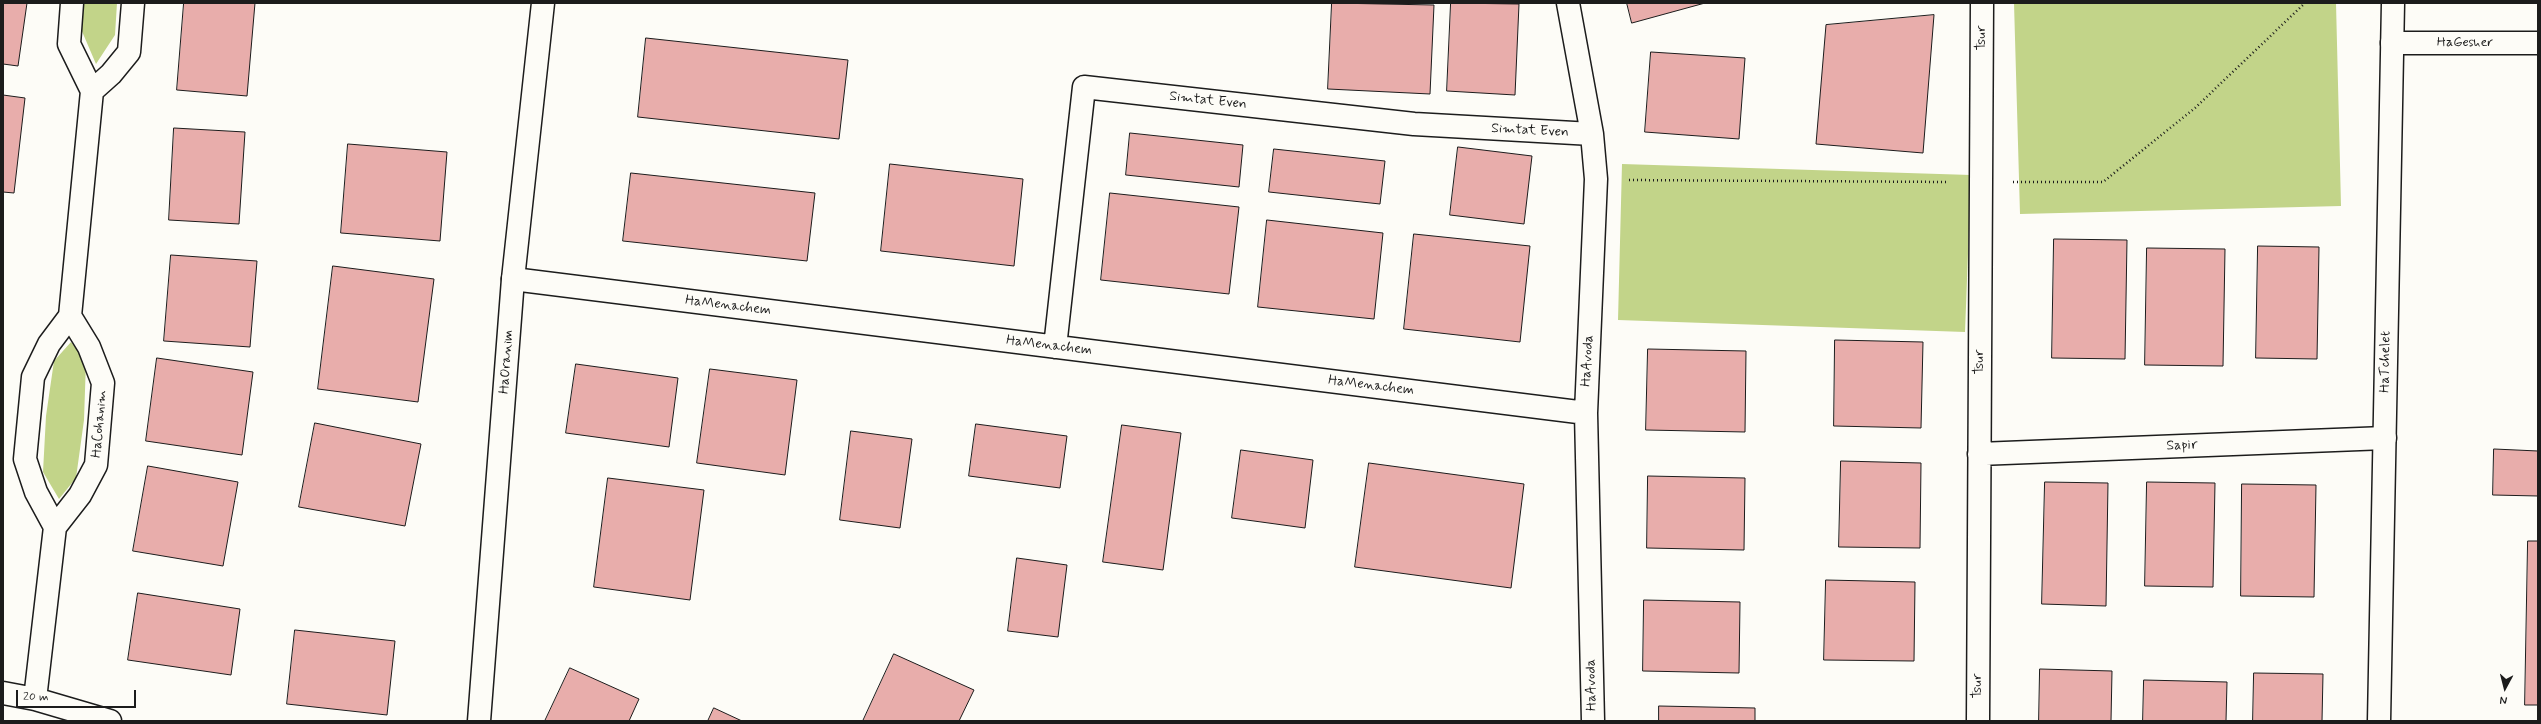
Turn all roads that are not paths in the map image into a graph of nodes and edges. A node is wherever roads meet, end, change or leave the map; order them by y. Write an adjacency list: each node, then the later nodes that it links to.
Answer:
1 (72, 3): 9 (street)
2 (134, 3): 9 (street)
3 (543, 3): 11 (street, HaOranim)
4 (1568, 3): 10 (street, HaAvoda)
5 (1982, 3): 16 (street, Tsur)
6 (2393, 3): 7 (street, HaTchelet)
7 (2392, 43): 8 (street, HaGesher); 15 (street, HaTchelet)
8 (2538, 43)
9 (92, 91): 12 (street)
10 (1592, 134): 13 (street, Simtat Even); 14 (street, HaAvoda)
11 (513, 279): 13 (street, HaMenachem); 21 (street, HaOranim)
12 (70, 316): 17 (street); 17 (street, HaCohanim)
13 (1055, 347): 14 (street, HaMenachem)
14 (1586, 413): 22 (street, HaAvoda)
15 (2385, 438): 16 (street, Sapir); 24 (street, HaTchelet)
16 (1979, 454): 23 (street, Tsur)
17 (55, 527): 19 (street)
18 (3, 693): 19 (street)
19 (35, 699): 20 (street)
20 (110, 721)
21 (479, 721)
22 (1593, 721)
23 (1978, 721)
24 (2379, 721)

